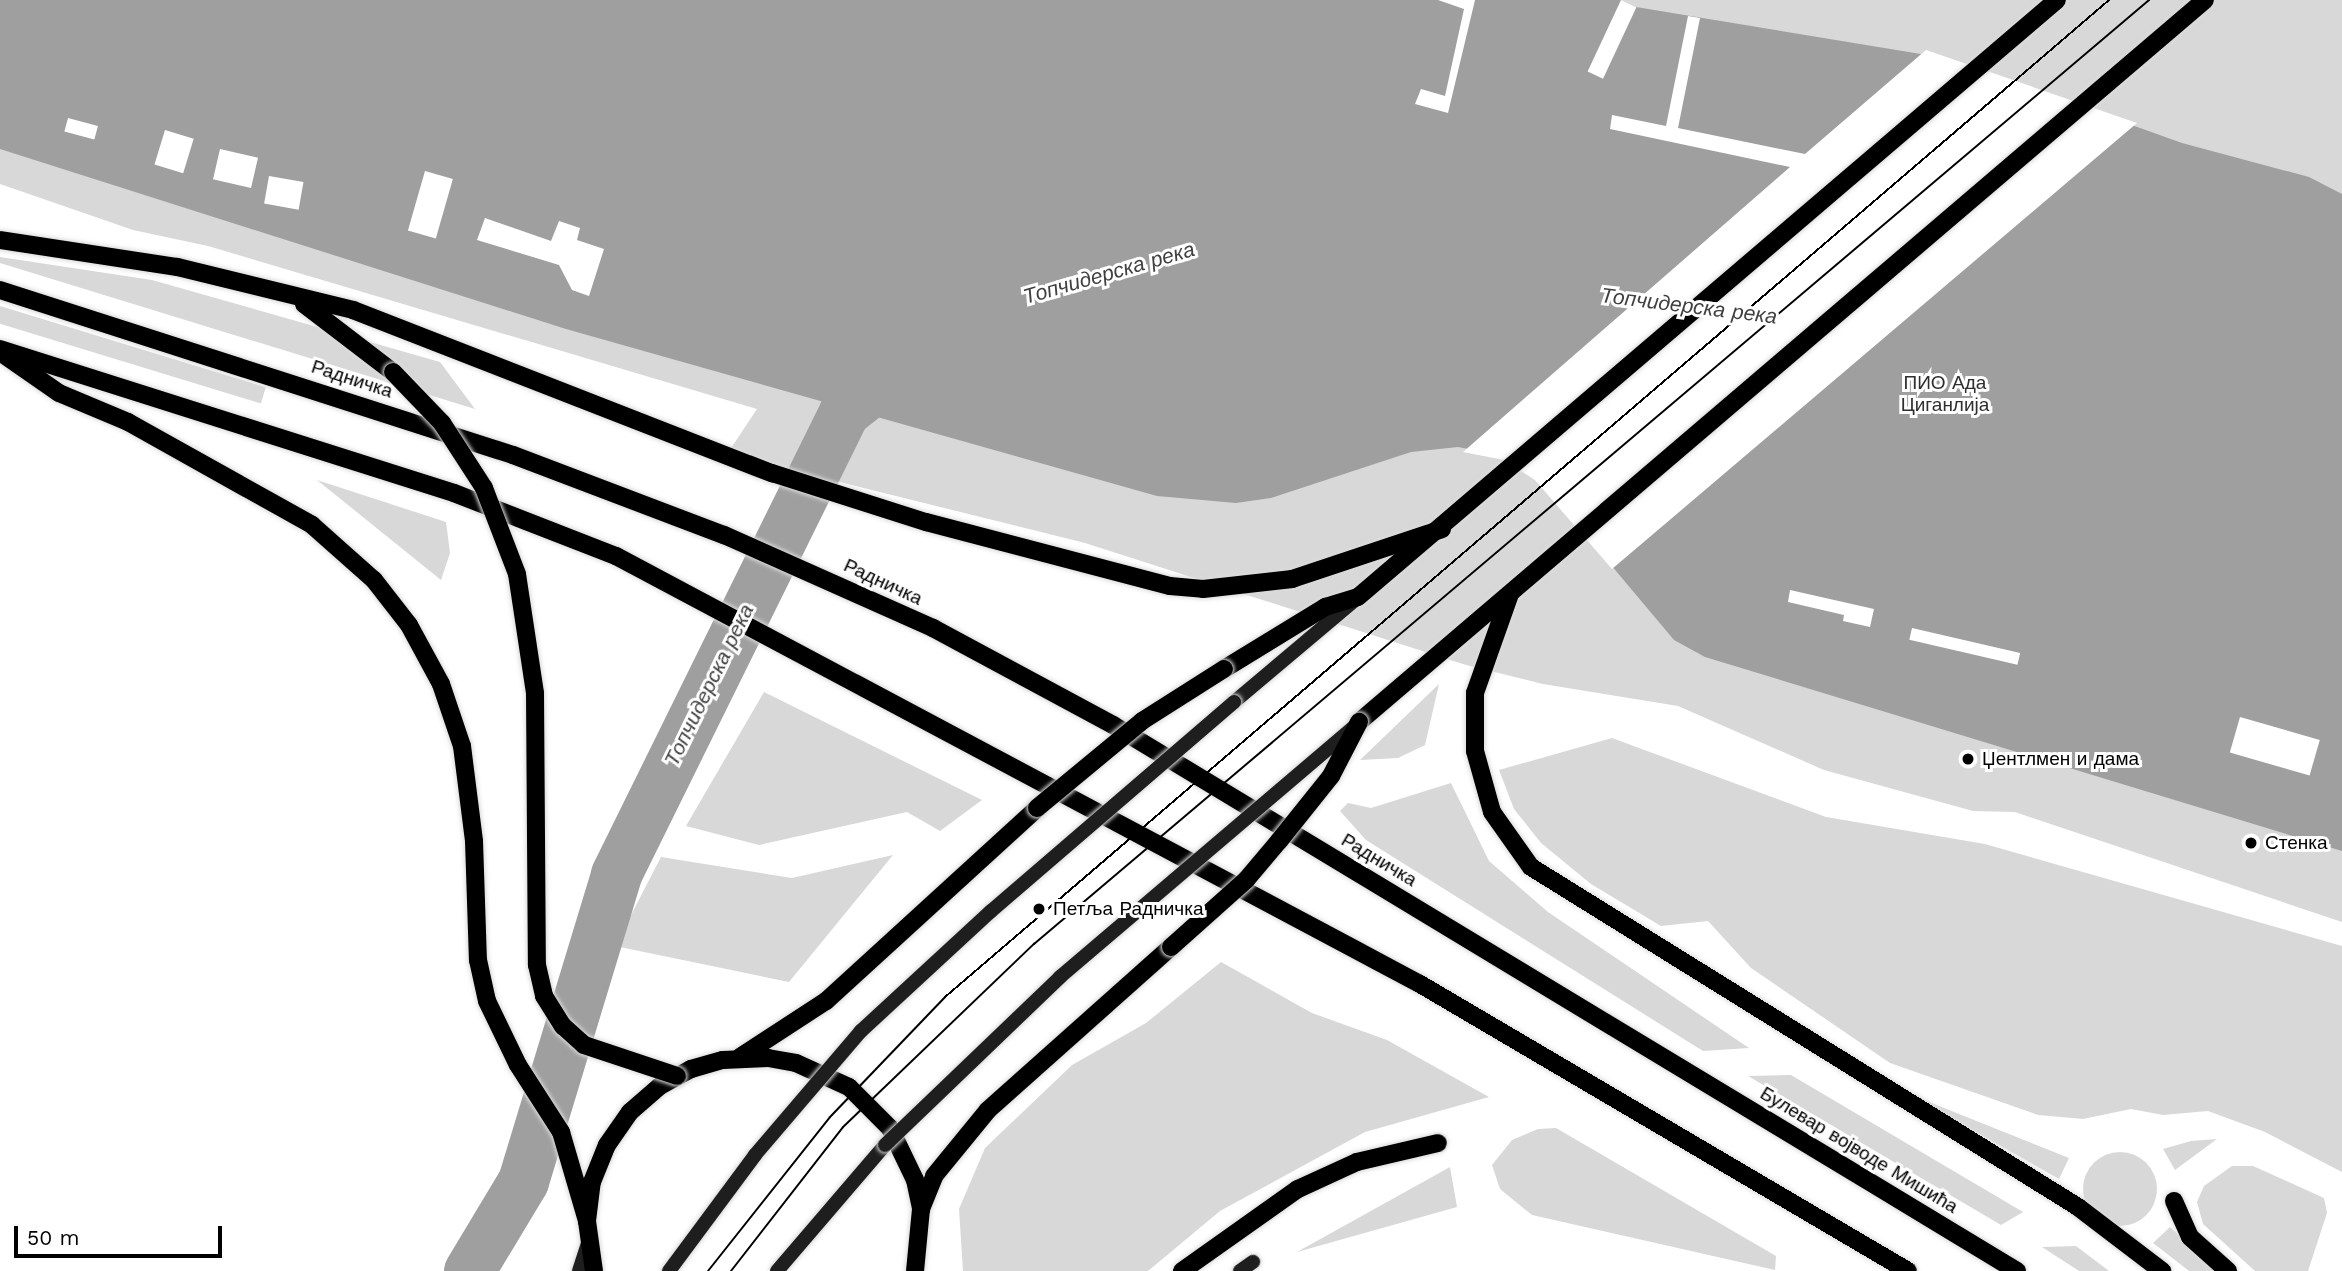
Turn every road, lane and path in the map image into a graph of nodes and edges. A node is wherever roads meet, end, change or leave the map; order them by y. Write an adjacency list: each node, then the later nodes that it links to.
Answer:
1 (2057, 0): 7 (main road)
2 (2205, 0): 8 (main road)
3 (0, 240): 5 (main road)
4 (0, 290): 12 (main road, Радничка, bridge)
5 (292, 296): 7 (main road); 13 (main road, bridge)
6 (0, 350): 17 (main road); 29 (main road, bridge)
7 (1442, 528): 9 (main road)
8 (1511, 591): 10 (main road); 31 (main road)
9 (1358, 597): 11 (main road, bridge); 23 (main road, bridge)
10 (1359, 722): 16 (main road, bridge); 24 (main road, bridge)
11 (739, 1058): 13 (main road); 16 (main road, bridge)
12 (1678, 1066): 30 (main road, Булевар војводе Мишића)
13 (677, 1076): 17 (main road)
14 (1437, 1143): 27 (main road)
15 (2174, 1201): 32 (main road)
16 (921, 1209): 18 (main road)
17 (587, 1221): 19 (main road)
18 (921, 1239): 25 (main road); 26 (main road)
19 (588, 1242): 21 (main road); 22 (main road)
20 (1253, 1262): 28 (main road)
21 (579, 1271)
22 (594, 1271)
23 (669, 1271)
24 (777, 1271)
25 (915, 1271)
26 (930, 1271)
27 (1182, 1271)
28 (1240, 1271)
29 (1908, 1271)
30 (2017, 1271)
31 (2162, 1271)
32 (2228, 1271)

